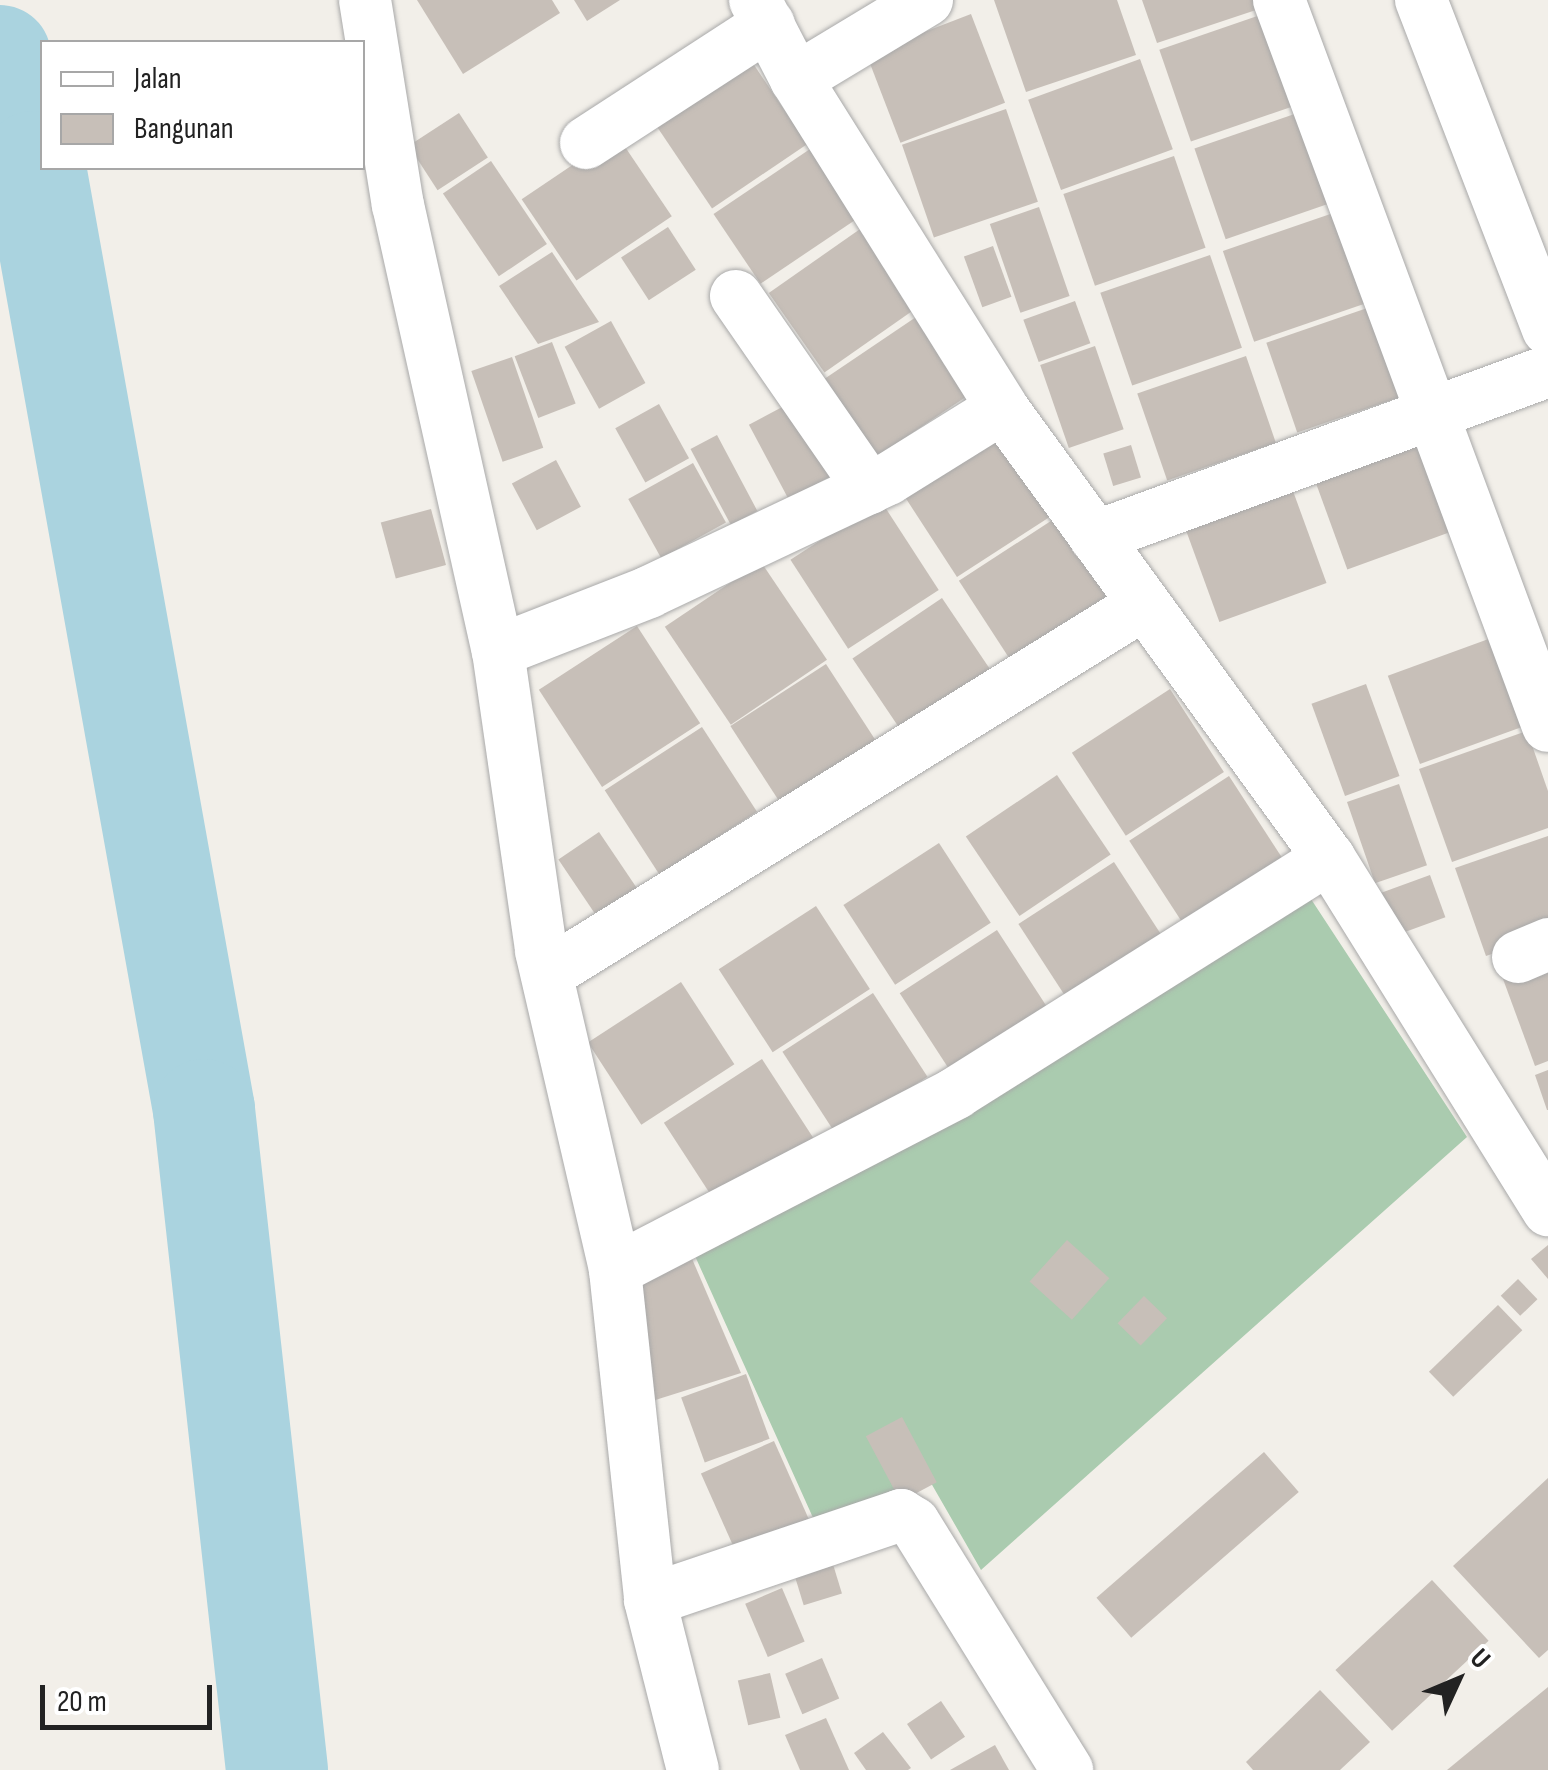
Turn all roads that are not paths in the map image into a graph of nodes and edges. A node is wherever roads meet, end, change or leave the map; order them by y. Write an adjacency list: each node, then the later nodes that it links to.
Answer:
1 (365, 0): 16 (street)
2 (928, 0): 6 (street)
3 (1279, 0): 12 (street)
4 (1421, 0): 9 (street)
5 (762, 12): 6 (street); 7 (street)
6 (796, 79): 11 (street)
7 (586, 143)
8 (736, 296): 13 (street)
9 (1548, 328)
10 (1548, 371): 12 (street)
11 (1002, 408): 13 (street); 14 (street)
12 (1430, 415): 14 (street); 17 (street)
13 (869, 488): 16 (street)
14 (1095, 537): 15 (street)
15 (1141, 606): 18 (street); 19 (street)
16 (498, 651): 19 (street)
17 (1548, 726)
18 (1329, 858): 20 (street); 21 (street)
19 (547, 974): 21 (street)
20 (1548, 1210)
21 (615, 1270): 22 (street)
22 (650, 1600): 23 (street); 24 (street)
23 (693, 1770)
24 (1066, 1770)

